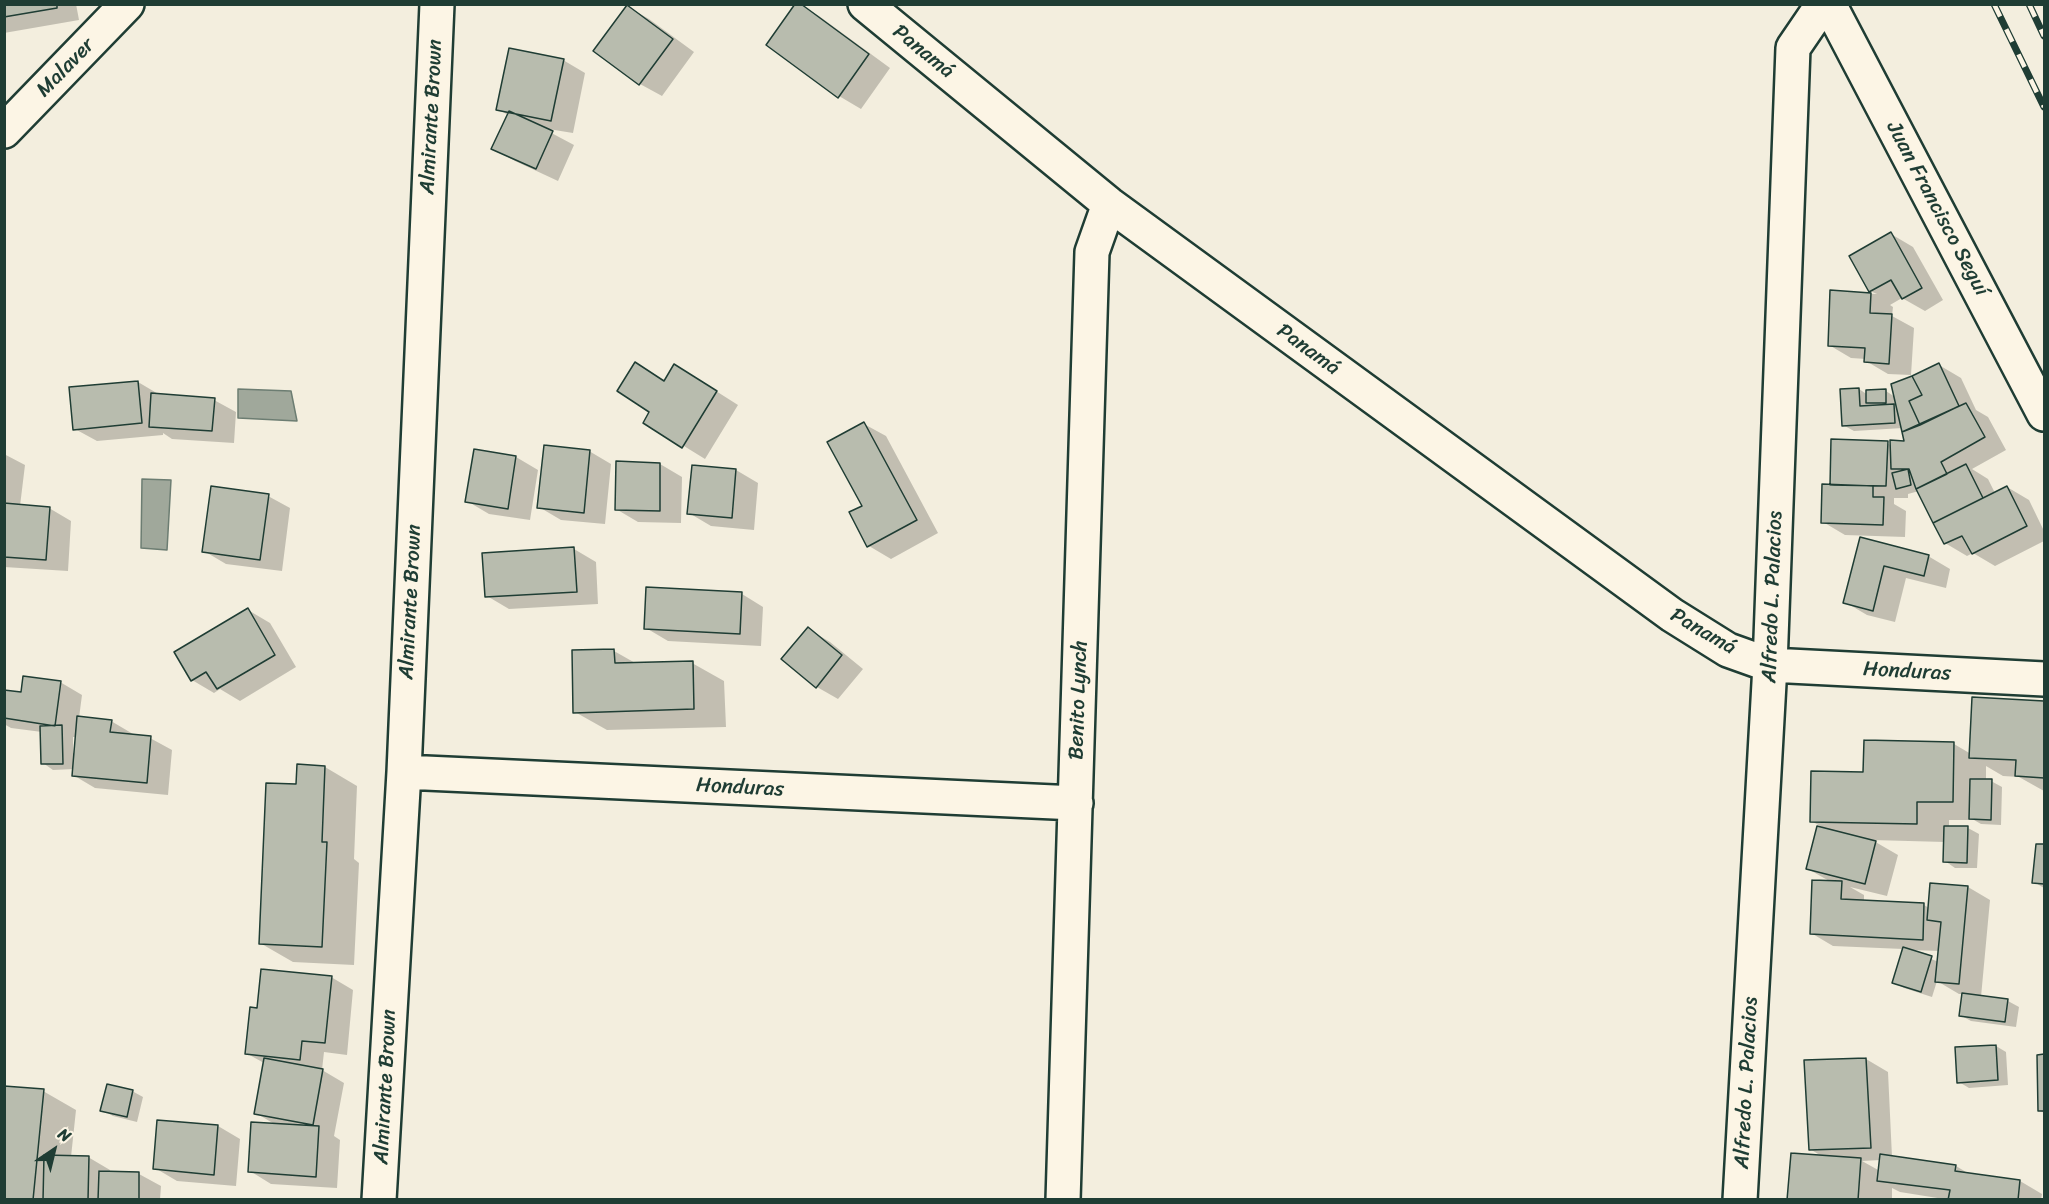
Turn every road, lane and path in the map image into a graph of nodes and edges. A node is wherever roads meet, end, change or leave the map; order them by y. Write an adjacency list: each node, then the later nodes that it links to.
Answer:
1 (127, 4): 6 (street, Malaver)
2 (437, 4): 11 (street, Almirante Brown)
3 (864, 4): 7 (street, Panamá)
4 (1823, 4): 9 (street, Alfredo L. Palacios)
5 (1829, 4): 8 (street, Juan Francisco Seguí)
6 (4, 130)
7 (1109, 204): 9 (street, Panamá); 12 (street, Benito Lynch)
8 (2044, 414)
9 (1770, 665): 10 (street, Honduras); 15 (street, Alfredo L. Palacios)
10 (2044, 679)
11 (404, 772): 12 (street, Honduras); 13 (street, Almirante Brown)
12 (1076, 803): 14 (street, Benito Lynch)
13 (379, 1200)
14 (1063, 1200)
15 (1740, 1200)

